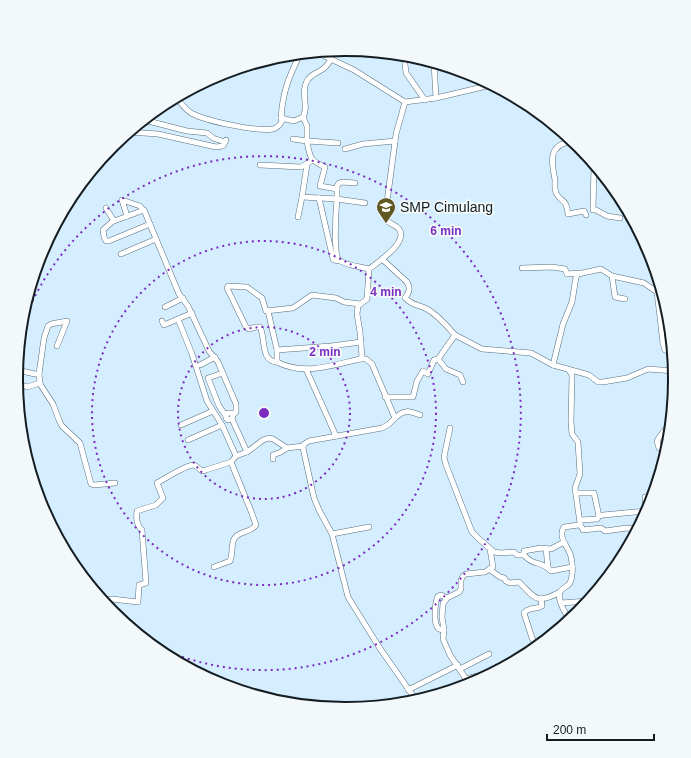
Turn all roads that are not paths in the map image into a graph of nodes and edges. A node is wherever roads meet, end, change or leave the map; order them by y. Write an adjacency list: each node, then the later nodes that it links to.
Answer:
1 (326, 57): 2 (street)
2 (331, 59): 10 (street); 11 (street)
3 (297, 60): 12 (street)
4 (405, 62): 8 (street)
5 (434, 69): 7 (street)
6 (482, 87): 7 (street)
7 (436, 98): 8 (street)
8 (425, 100): 10 (street)
9 (180, 102): 12 (street)
10 (405, 102): 17 (street)
11 (303, 117): 12 (street); 16 (street)
12 (281, 118)
13 (151, 122): 14 (street)
14 (138, 133)
15 (293, 139): 16 (street)
16 (308, 140): 18 (street); 21 (street)
17 (395, 141): 20 (street); 41 (street)
18 (338, 143)
19 (565, 143): 33 (street)
20 (345, 149)
21 (313, 160): 23 (street); 26 (street)
22 (260, 165): 23 (street)
23 (307, 165): 27 (street)
24 (594, 174): 36 (street)
25 (355, 183): 26 (street)
26 (337, 189): 29 (street)
27 (302, 197): 28 (street); 35 (street)
28 (319, 198): 29 (street); 42 (street)
29 (337, 199): 30 (street); 42 (street)
30 (365, 203)
31 (106, 208): 37 (street)
32 (143, 210): 34 (street); 34 (street); 38 (street)
33 (586, 215)
34 (127, 216): 37 (street)
35 (298, 217)
36 (620, 218)
37 (113, 221): 38 (street)
38 (150, 224): 39 (street)
39 (156, 239): 40 (street); 48 (street)
40 (121, 254)
41 (382, 259): 44 (street); 57 (street)
42 (340, 261): 44 (street)
43 (522, 268): 45 (street)
44 (369, 269): 50 (street)
45 (581, 273): 46 (street); 67 (street)
46 (612, 276): 47 (street); 49 (street)
47 (655, 290)
48 (183, 298): 51 (street); 54 (street)
49 (625, 299)
50 (360, 304): 53 (street); 58 (street)
51 (164, 307)
52 (661, 310): 61 (street)
53 (268, 311): 60 (street); 65 (street)
54 (192, 313): 55 (street); 62 (street)
55 (178, 319): 56 (street); 78 (street)
56 (162, 321)
57 (455, 335): 64 (street); 67 (street)
58 (361, 342): 60 (street); 63 (street)
59 (57, 346): 73 (street)
60 (277, 350): 65 (street)
61 (666, 351)
62 (215, 357): 66 (street); 72 (street)
63 (360, 359): 68 (street); 77 (street)
64 (438, 359): 74 (street); 77 (street)
65 (278, 362): 68 (street)
66 (200, 364)
67 (552, 365): 69 (street)
68 (306, 370): 86 (street)
69 (569, 370): 71 (street); 96 (street)
70 (23, 371): 73 (street)
71 (668, 371)
72 (223, 373): 80 (street); 80 (street)
73 (40, 374): 75 (street)
74 (463, 382)
75 (40, 383): 76 (street); 95 (street)
76 (23, 385)
77 (385, 396): 81 (street)
78 (213, 411): 82 (street); 83 (street)
79 (420, 415): 81 (street)
80 (233, 417): 91 (street)
81 (395, 418): 86 (street)
82 (181, 425)
83 (222, 425): 87 (street); 92 (street)
84 (450, 428): 104 (street)
85 (664, 431): 90 (street)
86 (336, 436): 88 (street)
87 (188, 440)
88 (304, 445): 89 (street); 102 (street)
89 (288, 448): 91 (street); 93 (street)
90 (660, 449)
91 (247, 452): 92 (street)
92 (236, 456): 94 (street)
93 (272, 459)
94 (231, 462): 108 (street); 113 (street)
95 (115, 483)
96 (576, 493): 98 (street); 99 (street)
97 (639, 512): 98 (street)
98 (599, 516): 99 (street)
99 (580, 522): 101 (street); 103 (street)
100 (369, 527): 102 (street)
101 (631, 528)
102 (332, 534): 123 (street)
103 (564, 542): 105 (street); 107 (street)
104 (490, 549): 106 (street); 110 (street)
105 (546, 549): 106 (street); 109 (street)
106 (524, 555): 109 (street)
107 (572, 566): 109 (street); 111 (street)
108 (214, 567)
109 (548, 567)
110 (489, 569): 112 (street); 114 (street)
111 (560, 592): 114 (street); 116 (street)
112 (447, 598): 118 (street); 118 (street)
113 (110, 599)
114 (541, 599): 119 (street)
115 (579, 602): 116 (street)
116 (561, 603): 117 (street)
117 (566, 614)
118 (444, 630): 121 (street)
119 (534, 641)
120 (489, 654): 121 (street)
121 (459, 667): 122 (street); 123 (street)
122 (466, 678)
123 (408, 690): 124 (street)
124 (411, 694)

